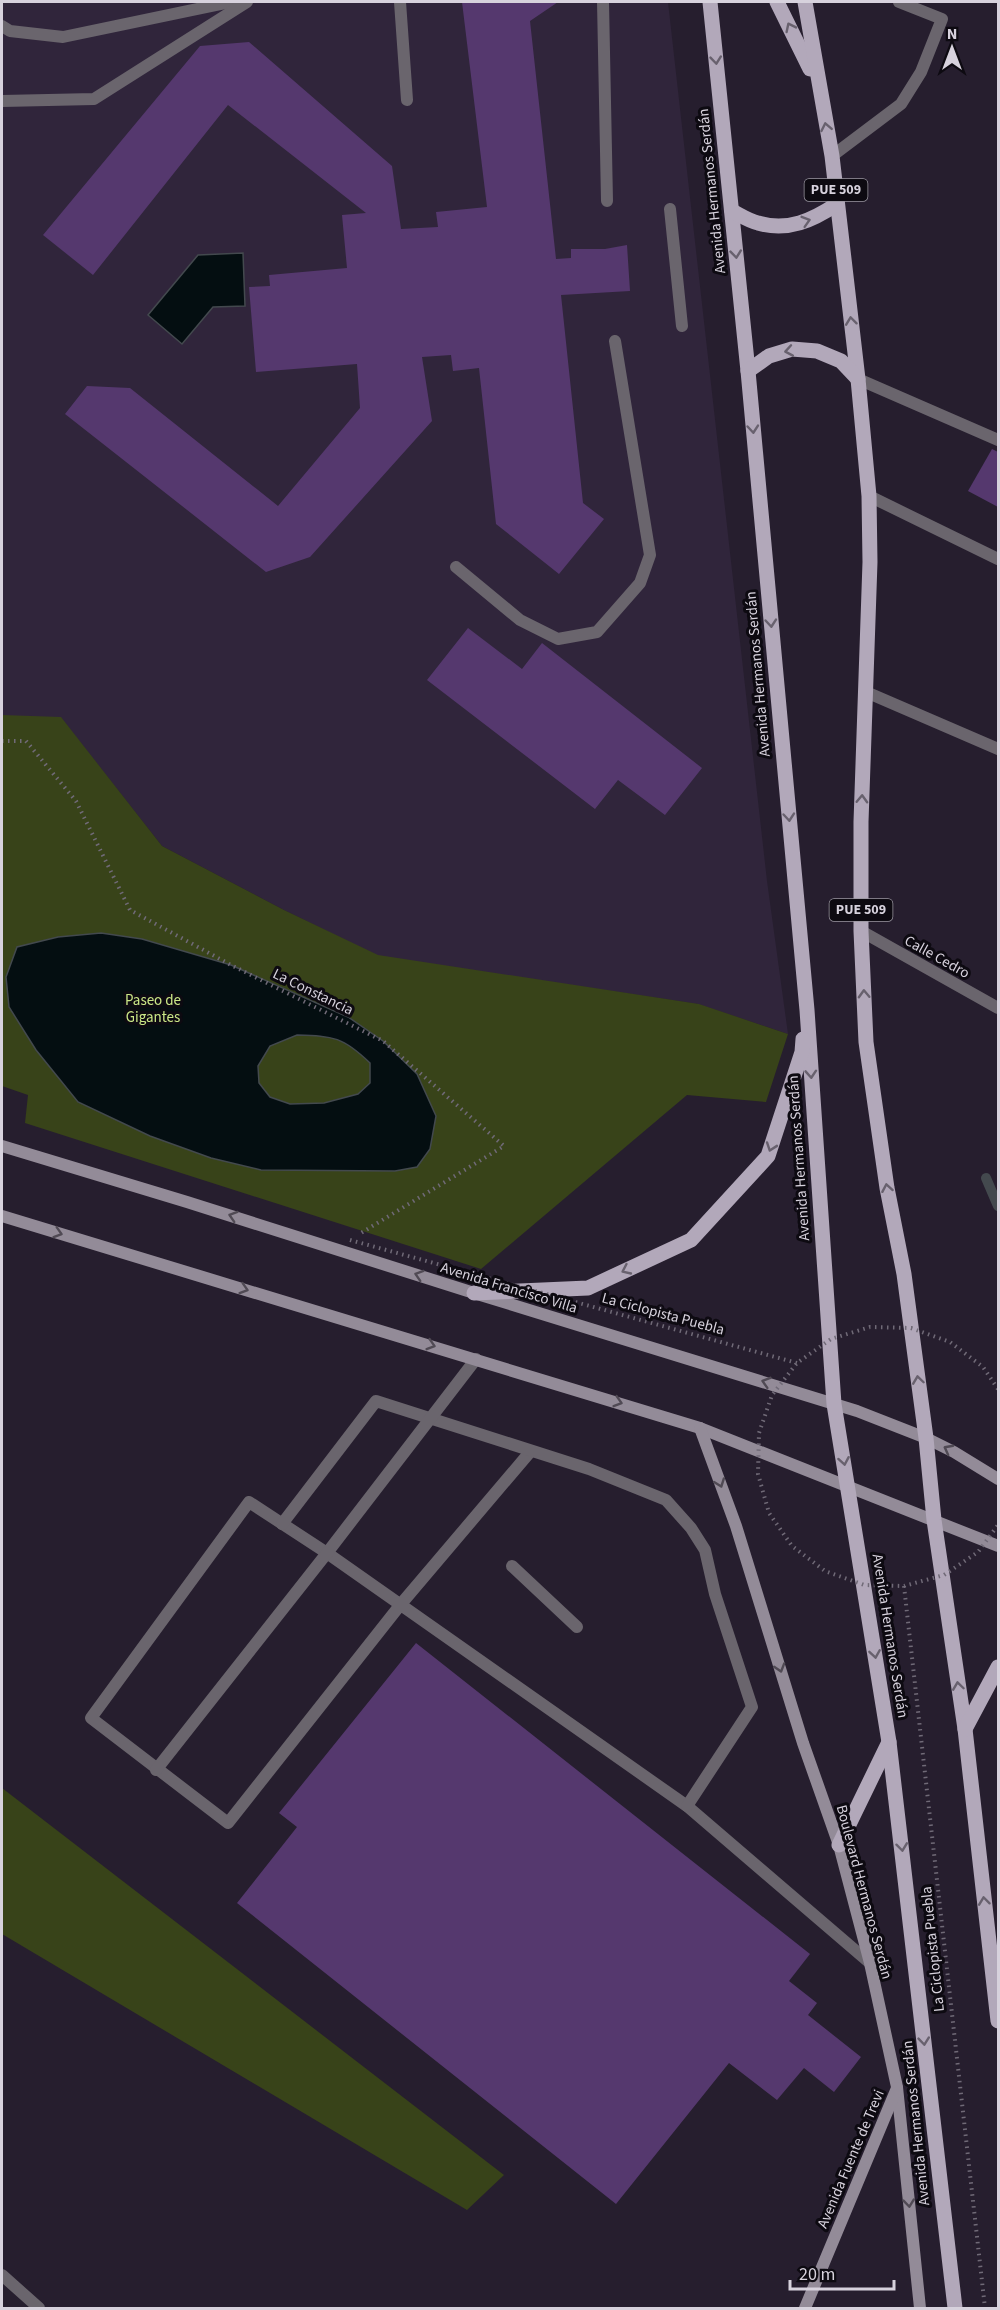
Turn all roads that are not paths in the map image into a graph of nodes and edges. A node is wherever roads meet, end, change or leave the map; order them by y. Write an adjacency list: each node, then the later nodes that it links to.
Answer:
1 (231, 2): 9 (street)
2 (247, 2): 12 (street)
3 (400, 2): 11 (street)
4 (603, 2): 14 (street)
5 (710, 2): 17 (main road, Avenida Hermanos Serdán, one-way to 17)
6 (777, 2): 10 (main road, one-way to 6)
7 (805, 2): 10 (main road, PUE 509)
8 (898, 2): 13 (street)
9 (2, 26)
10 (819, 91): 13 (main road, PUE 509, one-way to 10)
11 (407, 100)
12 (2, 101)
13 (831, 156): 15 (main road, PUE 509)
14 (607, 201)
15 (837, 204): 17 (main road, one-way to 15); 21 (main road, PUE 509, one-way to 15)
16 (670, 209): 18 (street)
17 (732, 211): 20 (main road, Avenida Hermanos Serdán, one-way to 20)
18 (682, 326)
19 (615, 340): 25 (street)
20 (748, 371): 21 (main road, one-way to 20); 30 (main road, Avenida Hermanos Serdán, one-way to 30)
21 (858, 379): 22 (street); 23 (main road, PUE 509)
22 (999, 440)
23 (869, 496): 24 (street); 26 (main road, PUE 509)
24 (999, 560)
25 (456, 567)
26 (866, 692): 27 (street); 28 (main road, PUE 509, one-way to 26)
27 (999, 749)
28 (861, 932): 29 (street, Calle Cedro); 38 (main road, PUE 509, one-way to 28)
29 (999, 1008)
30 (807, 1010): 33 (main road, one-way to 33); 35 (main road, Avenida Hermanos Serdán, one-way to 35)
31 (2, 1146): 33 (main road, Avenida Francisco Villa, one-way to 31)
32 (2, 1216): 34 (main road, one-way to 34)
33 (474, 1293): 35 (main road, Avenida Francisco Villa, one-way to 33)
34 (476, 1359): 36 (street); 37 (main road, one-way to 37)
35 (834, 1404): 38 (main road, Avenida Francisco Villa); 41 (main road, Avenida Hermanos Serdán, one-way to 41)
36 (431, 1419): 39 (street); 43 (street); 45 (street)
37 (700, 1428): 41 (main road); 54 (main road, Boulevard Hermanos Serdán, one-way to 54)
38 (926, 1438): 40 (main road, Avenida Francisco Villa, one-way to 38); 42 (main road)
39 (530, 1452): 47 (street); 53 (street)
40 (999, 1479)
41 (848, 1486): 42 (main road); 51 (main road, Avenida Hermanos Serdán, one-way to 51)
42 (934, 1520): 44 (main road); 50 (main road, one-way to 42)
43 (282, 1524): 45 (street); 52 (street)
44 (999, 1546)
45 (327, 1553): 47 (street); 52 (street)
46 (512, 1566): 48 (street)
47 (400, 1604): 52 (street); 53 (street)
48 (577, 1627)
49 (999, 1667): 50 (main road)
50 (964, 1729): 56 (main road, one-way to 50)
51 (889, 1742): 54 (main road); 62 (main road, Avenida Hermanos Serdán, one-way to 62)
52 (156, 1770)
53 (687, 1806): 55 (street)
54 (838, 1845): 55 (main road, Boulevard Hermanos Serdán)
55 (870, 1963): 57 (main road, Boulevard Hermanos Serdán)
56 (999, 2021)
57 (897, 2087): 60 (main road, Avenida Fuente de Trevi); 61 (main road, Boulevard Hermanos Serdán, one-way to 61)
58 (2, 2275): 59 (street)
59 (39, 2308)
60 (805, 2308)
61 (920, 2308)
62 (955, 2308)

